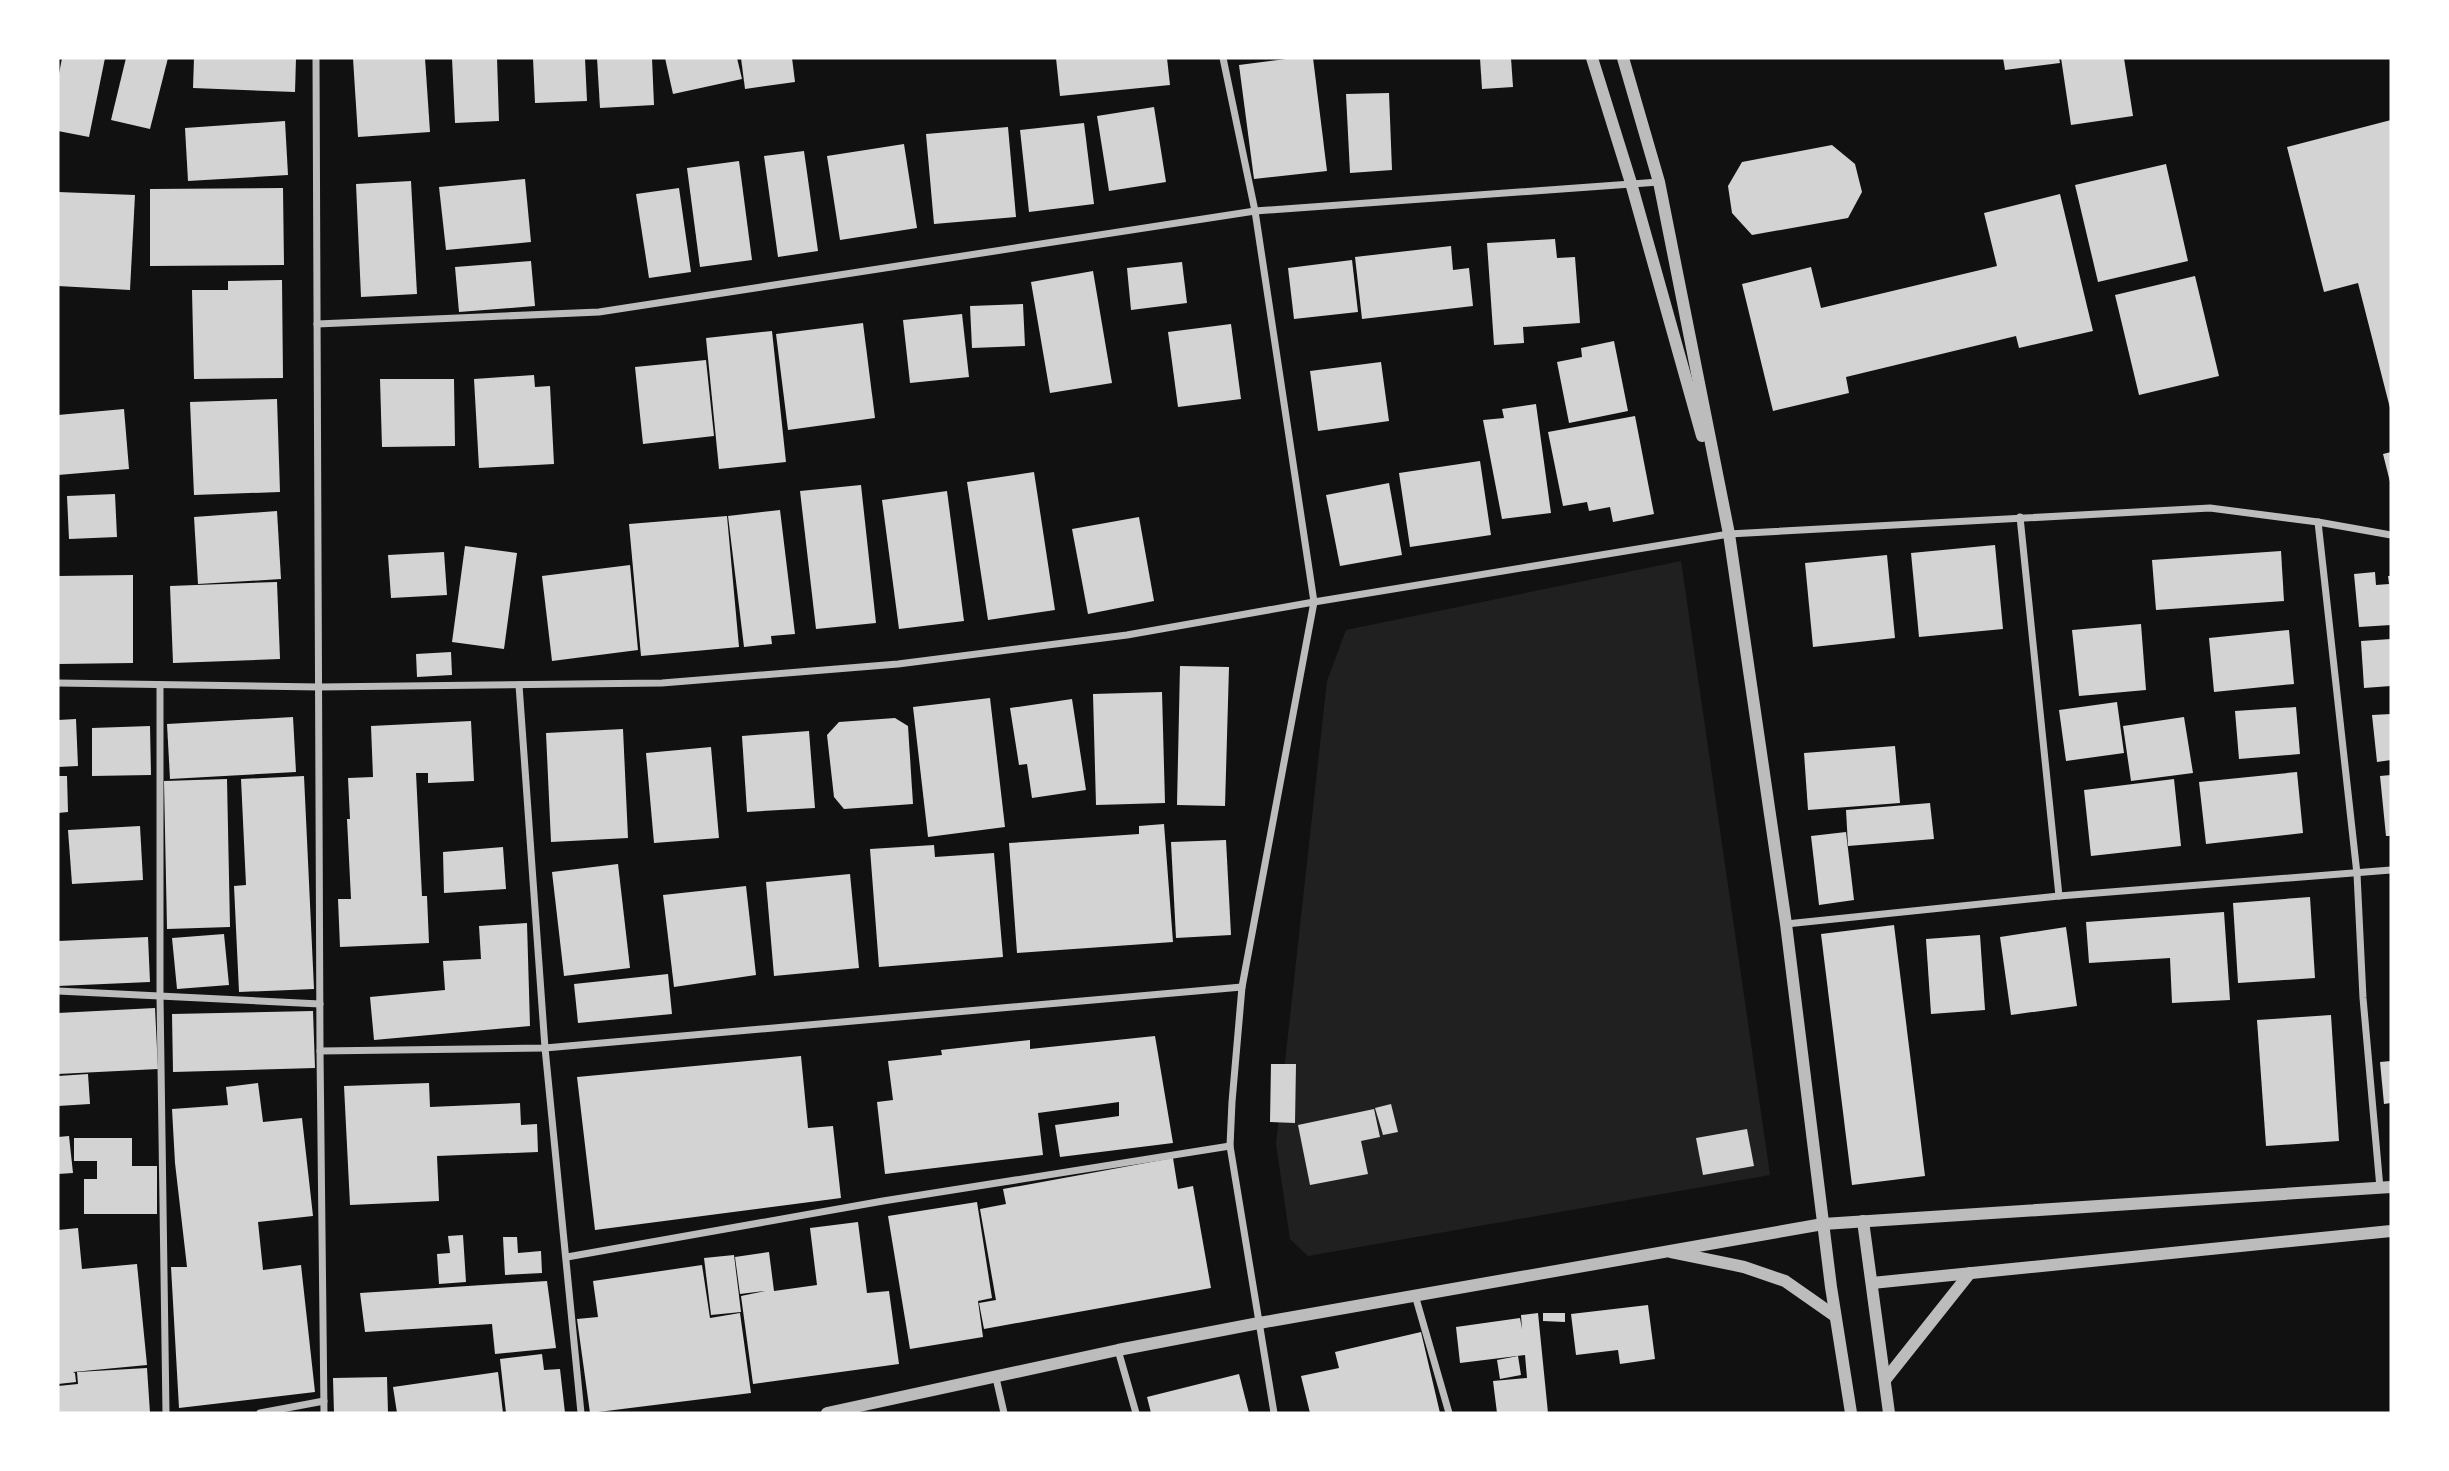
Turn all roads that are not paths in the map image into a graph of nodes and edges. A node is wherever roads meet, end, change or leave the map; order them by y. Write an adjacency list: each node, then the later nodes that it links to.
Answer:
1 (316, 58): 8 (street)
2 (1223, 58): 7 (street)
3 (1592, 58): 6 (street)
4 (1623, 58): 5 (street)
5 (1659, 182): 6 (street); 11 (street)
6 (1632, 183): 7 (street); 11 (street)
7 (1255, 211): 8 (street); 13 (street)
8 (317, 324): 17 (street)
9 (2020, 517): 10 (street); 11 (street); 20 (street)
10 (2318, 522): 12 (street); 19 (street)
11 (1729, 534): 13 (street); 21 (street)
12 (2391, 535)
13 (1314, 602): 16 (street); 22 (street)
14 (58, 683): 15 (street)
15 (160, 685): 17 (street); 24 (street)
16 (519, 685): 17 (street); 26 (street)
17 (319, 687): 25 (street)
18 (2391, 870): 19 (street)
19 (2357, 874): 20 (street); 29 (street)
20 (2059, 896): 21 (street)
21 (1786, 925): 31 (street)
22 (1242, 986): 26 (street); 28 (street)
23 (58, 991): 24 (street)
24 (160, 996): 25 (street); 45 (street)
25 (320, 1004): 27 (street)
26 (545, 1048): 27 (street); 34 (street)
27 (320, 1051): 43 (street)
28 (1230, 1146): 34 (street); 39 (street)
29 (2386, 1187): 30 (street)
30 (1863, 1221): 31 (street); 36 (street)
31 (1823, 1224): 33 (street); 38 (street)
32 (2391, 1230): 35 (street)
33 (1664, 1251): 37 (street); 38 (street)
34 (567, 1257): 48 (street)
35 (1970, 1273): 36 (street); 42 (street)
36 (1872, 1283): 42 (street)
37 (1415, 1294): 39 (street); 53 (street)
38 (1835, 1316): 54 (street)
39 (1259, 1323): 40 (street); 52 (street)
40 (1118, 1350): 41 (street); 51 (street)
41 (996, 1378): 44 (street); 50 (street)
42 (1885, 1380): 55 (street)
43 (324, 1402): 46 (street); 47 (street)
44 (878, 1408): 49 (street)
45 (166, 1413)
46 (260, 1413)
47 (324, 1413)
48 (581, 1413)
49 (827, 1413)
50 (1004, 1413)
51 (1136, 1413)
52 (1274, 1413)
53 (1449, 1413)
54 (1851, 1413)
55 (1889, 1413)

